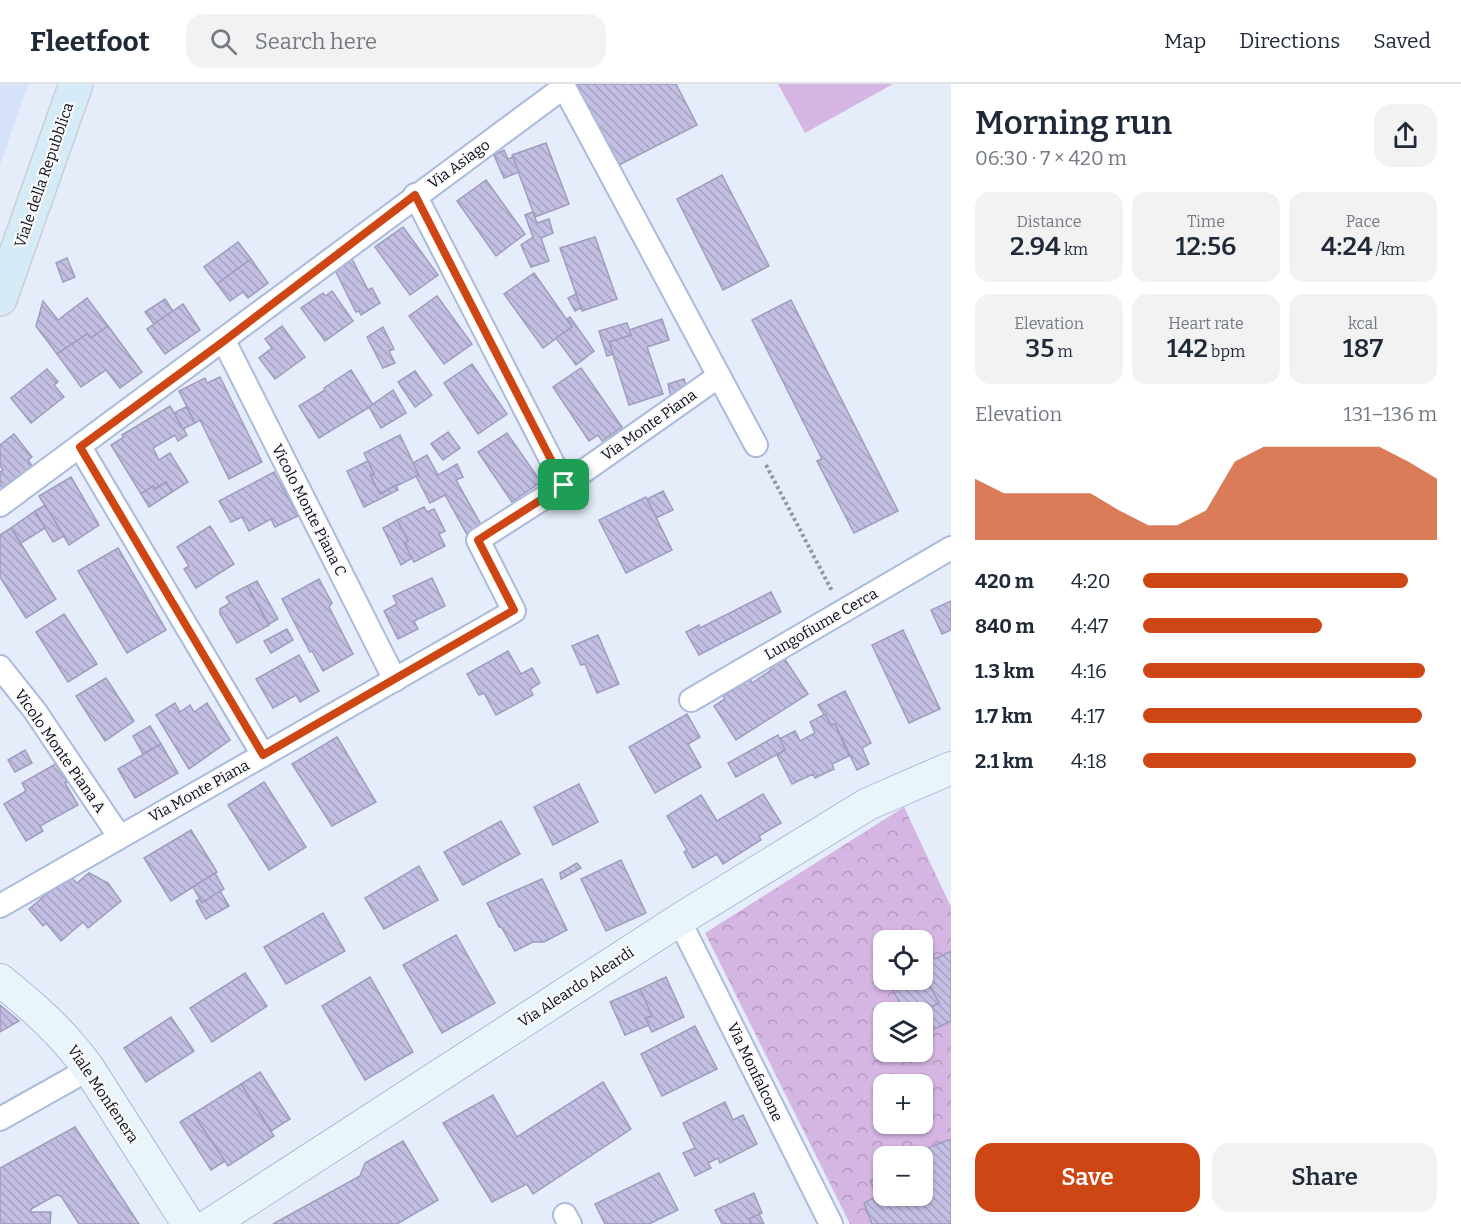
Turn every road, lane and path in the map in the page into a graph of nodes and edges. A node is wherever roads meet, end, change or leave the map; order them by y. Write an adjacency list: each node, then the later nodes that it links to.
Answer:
1 (76, 84): 3 (main road, Viale della Repubblica)
2 (415, 195): 4 (street, Via Asiago); 5 (street, Via Asiago); 8 (street)
3 (0, 299)
4 (224, 341): 7 (street, Via Asiago); 13 (street, Vicolo Monte Piana C)
5 (719, 376): 6 (street, Via Asiago); 8 (street, Via Monte Piana)
6 (756, 445): 11 (path)
7 (80, 447): 9 (street, Via Asiago); 15 (street)
8 (564, 485): 13 (street, Via Monte Piana)
9 (0, 505)
10 (951, 548): 11 (street, Lungofiume Cerca)
11 (843, 610): 14 (street, Lungofiume Cerca)
12 (0, 667): 17 (street, Vicolo Monte Piana A)
13 (394, 680): 15 (street, Via Monte Piana)
14 (691, 700)
15 (263, 755): 17 (street, Via Monte Piana)
16 (951, 768): 19 (street, Via Aleardo Aleardi)
17 (119, 836): 18 (street, Via Monte Piana)
18 (0, 906)
19 (679, 920): 24 (street, Via Aleardo Aleardi); 25 (street, Via Monfalcone)
20 (0, 980): 21 (street, Viale Monfenera)
21 (89, 1069): 22 (street); 23 (street, Viale Monfenera)
22 (0, 1119)
23 (188, 1224)
24 (211, 1224)
25 (831, 1224)

